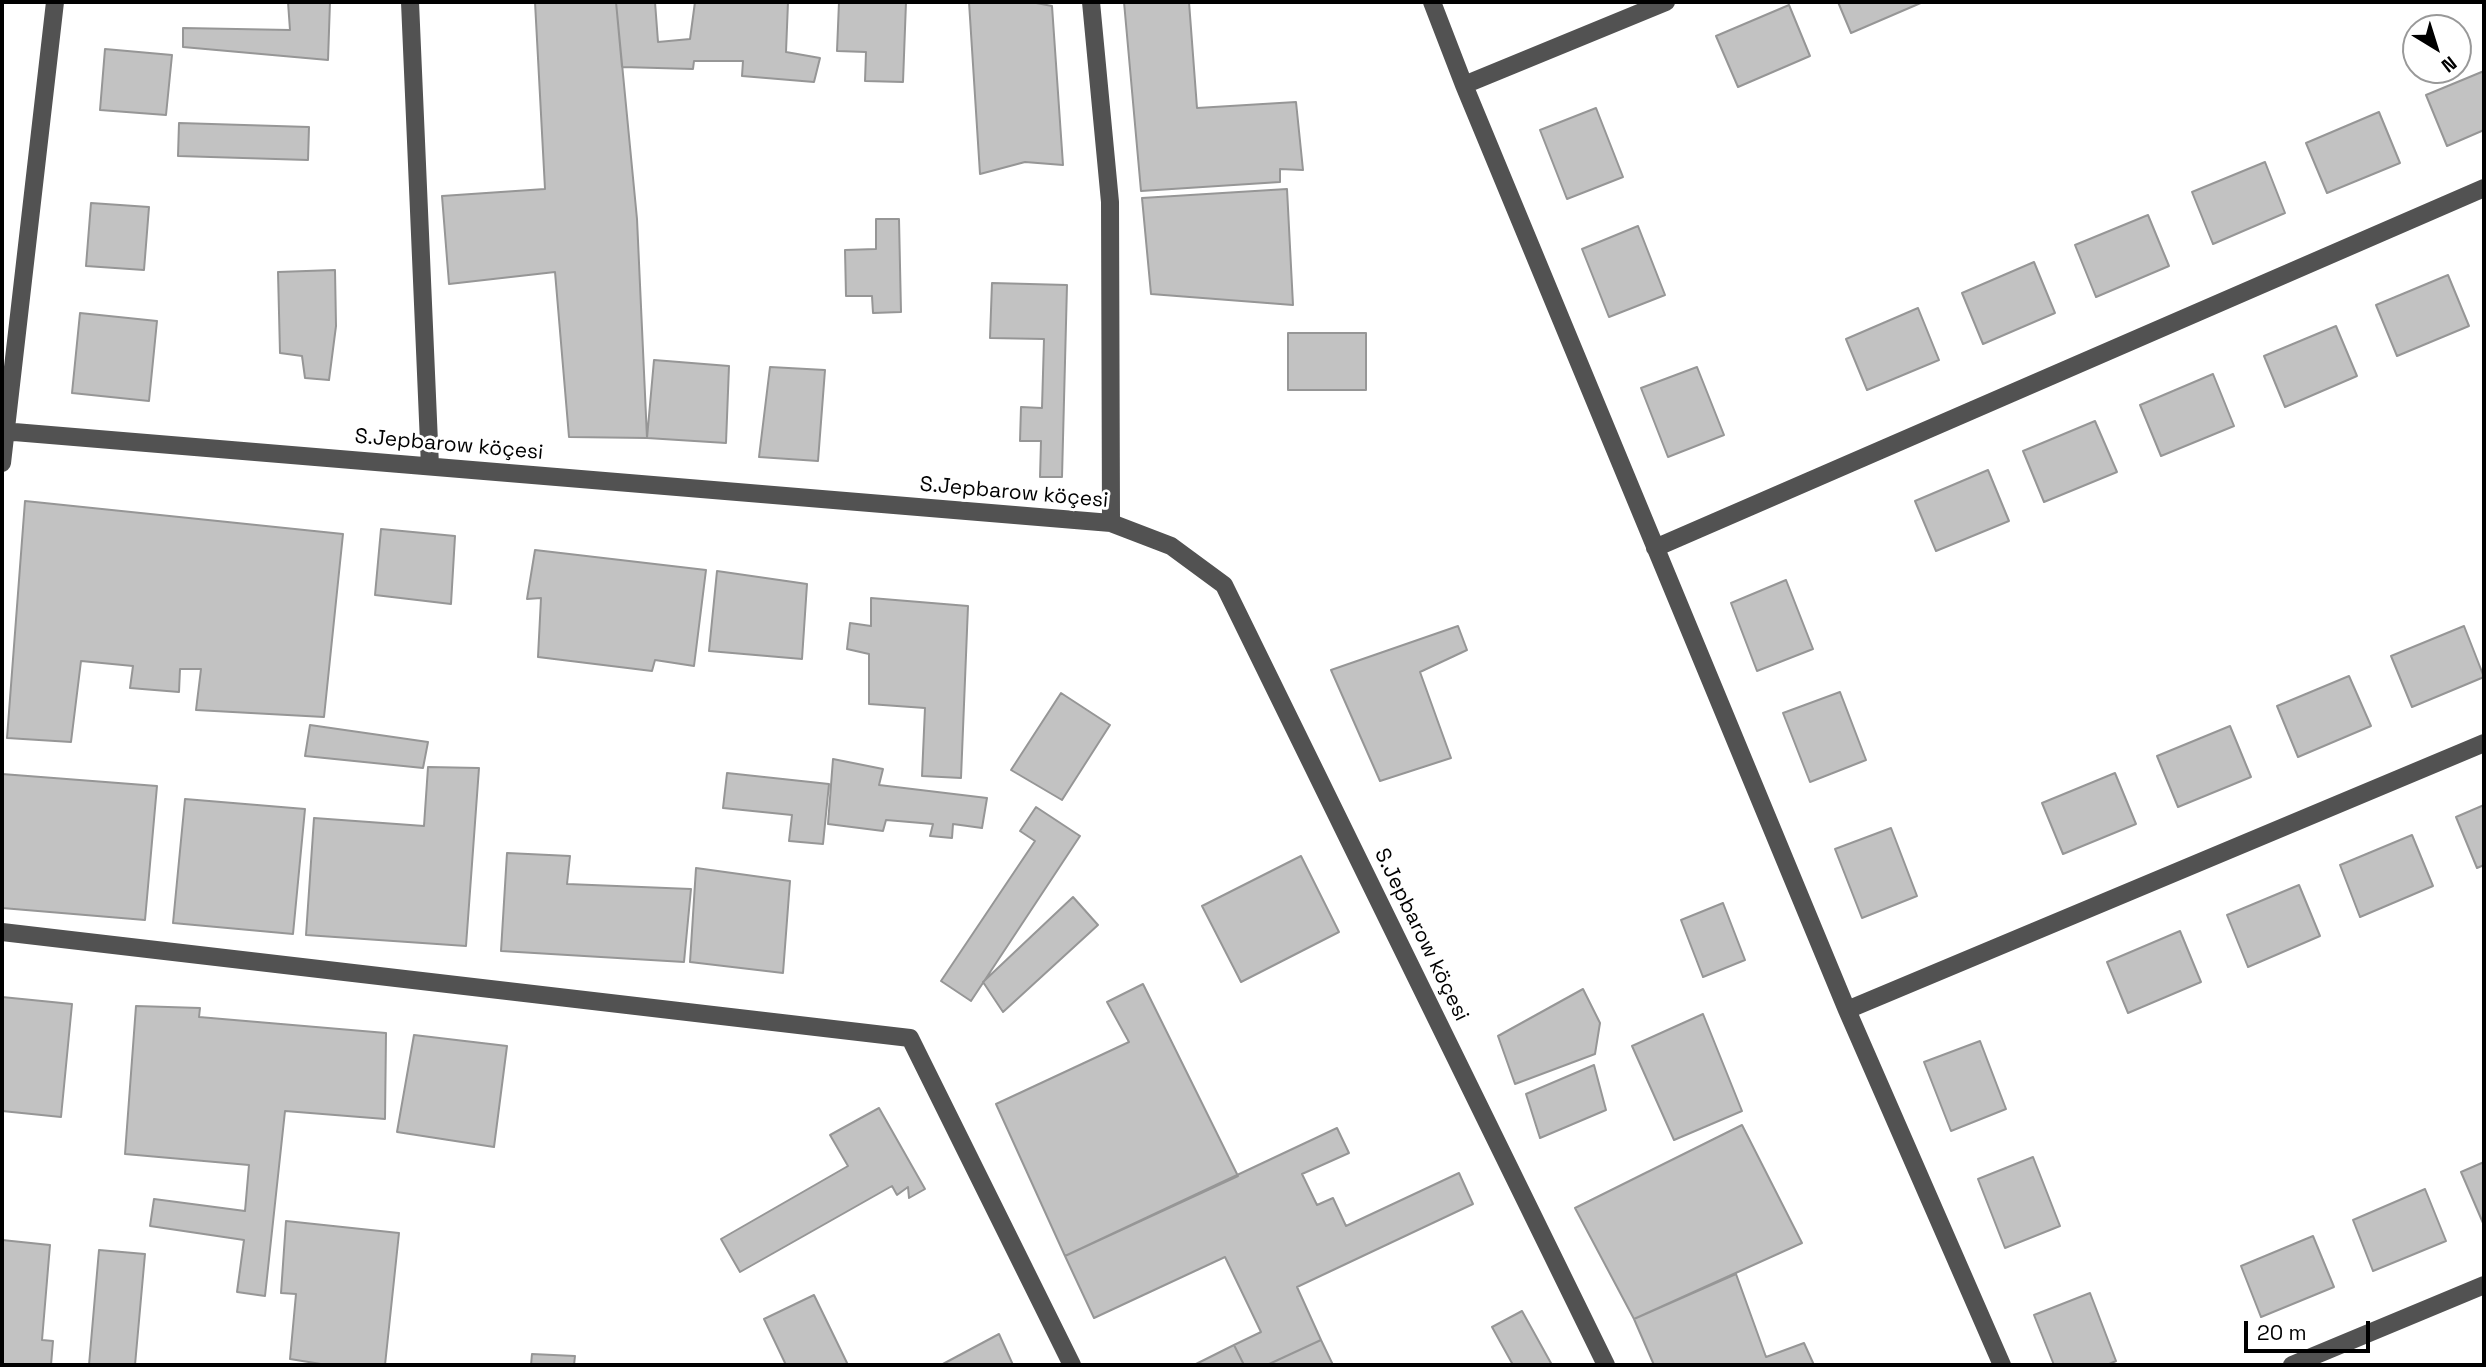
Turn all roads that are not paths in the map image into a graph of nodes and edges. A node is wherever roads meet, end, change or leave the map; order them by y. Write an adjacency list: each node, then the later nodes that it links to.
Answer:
1 (55, 2): 8 (street)
2 (410, 2): 10 (street)
3 (1091, 2): 11 (street)
4 (1432, 2): 6 (street)
5 (1666, 2): 6 (street)
6 (1464, 85): 12 (street)
7 (2484, 188): 12 (street)
8 (4, 431): 9 (street); 10 (street, S.Jepbarow köçesi)
9 (2, 463)
10 (430, 466): 11 (street, S.Jepbarow köçesi)
11 (1111, 523): 19 (street, S.Jepbarow köçesi)
12 (1655, 548): 15 (street)
13 (2484, 743): 15 (street)
14 (2, 932): 18 (street)
15 (1847, 1010): 17 (street)
16 (2484, 1285): 20 (street)
17 (2000, 1364)
18 (1072, 1365)
19 (1606, 1365)
20 (2292, 1365)

